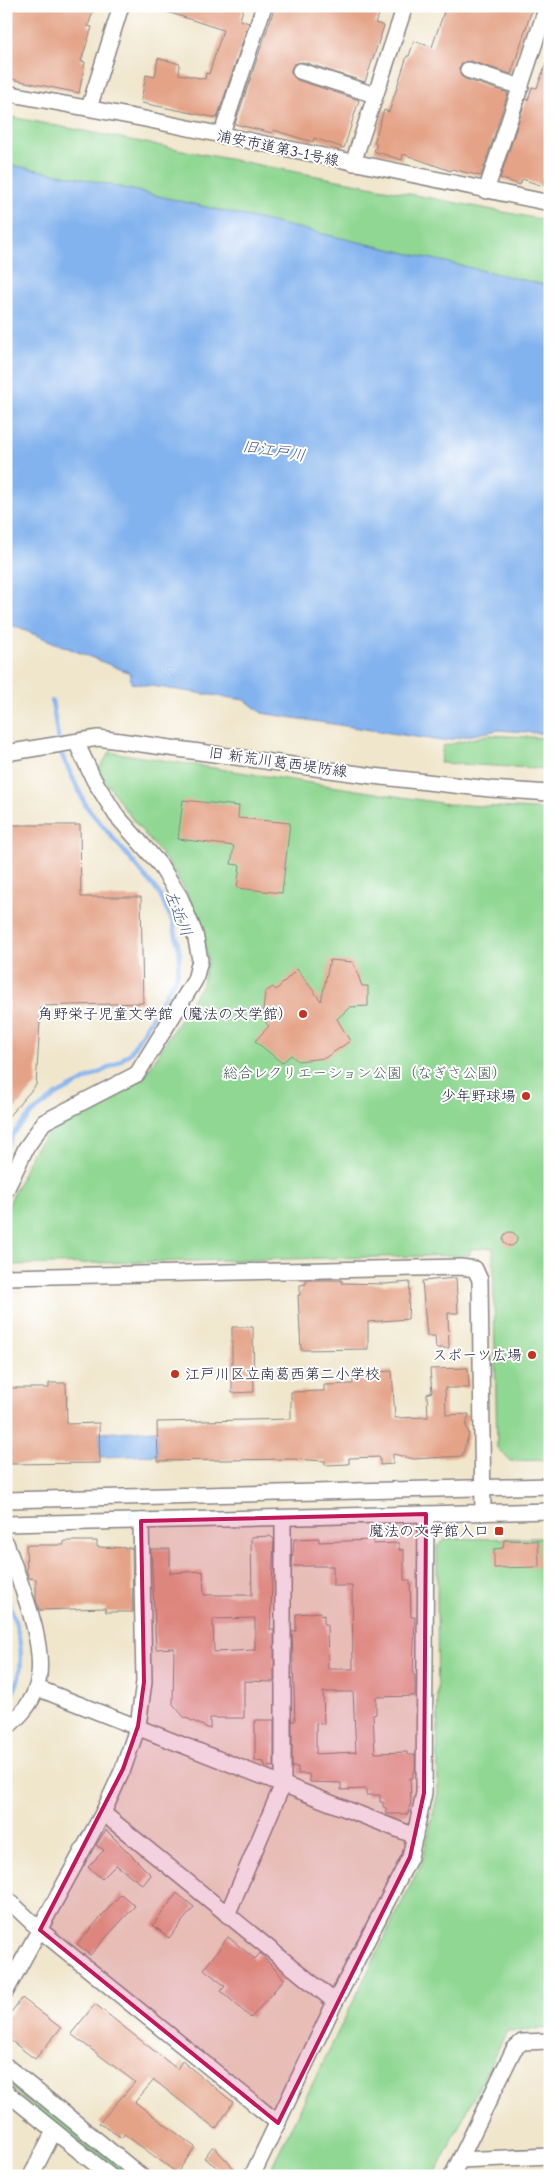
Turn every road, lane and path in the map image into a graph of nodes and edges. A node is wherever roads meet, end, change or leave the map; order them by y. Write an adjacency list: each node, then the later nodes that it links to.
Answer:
1 (121, 6): 10 (street)
2 (264, 6): 11 (street)
3 (405, 6): 9 (street)
4 (547, 6): 7 (street)
5 (468, 70): 7 (street)
6 (300, 71): 9 (street)
7 (521, 86): 13 (street)
8 (6, 93): 10 (street, 浦安市道第3-1号線)
9 (375, 95): 12 (street)
10 (89, 108): 11 (street, 浦安市道第3-1号線)
11 (221, 136): 12 (street, 浦安市道第3-1号線)
12 (353, 164): 13 (street, 浦安市道第3-1号線)
13 (486, 191): 14 (street, 浦安市道第3-1号線)
14 (550, 203)
15 (76, 742): 16 (street, 旧 新荒川葛西堤防線); 17 (street, 旧 新荒川葛西堤防線); 18 (street)
16 (6, 753)
17 (550, 793)
18 (6, 1190)
19 (6, 1277): 21 (street)
20 (550, 1486): 21 (street)
21 (483, 1488): 22 (street); 24 (street)
22 (6, 1500)
23 (550, 1511): 24 (street)
24 (484, 1513): 25 (street)
25 (426, 1514): 26 (street); 35 (street)
26 (283, 1518): 27 (street); 33 (street)
27 (141, 1521): 28 (street); 31 (street)
28 (6, 1524)
29 (6, 1543): 30 (street)
30 (37, 1688): 31 (street); 32 (street)
31 (138, 1726): 33 (street); 34 (street)
32 (6, 1728)
33 (283, 1784): 35 (street); 37 (street)
34 (104, 1813): 37 (street); 38 (street)
35 (415, 1836): 40 (street)
36 (6, 1898): 38 (street)
37 (227, 1915): 40 (street)
38 (40, 1930): 39 (street); 44 (street)
39 (6, 1992)
40 (336, 2002): 44 (street)
41 (550, 2041): 47 (street)
42 (6, 2066): 50 (street)
43 (6, 2092): 45 (street)
44 (278, 2123): 51 (street)
45 (54, 2131): 48 (street); 49 (street)
46 (550, 2156): 47 (street)
47 (460, 2160): 52 (street)
48 (31, 2176)
49 (110, 2176)
50 (141, 2176)
51 (252, 2176)
52 (452, 2176)

